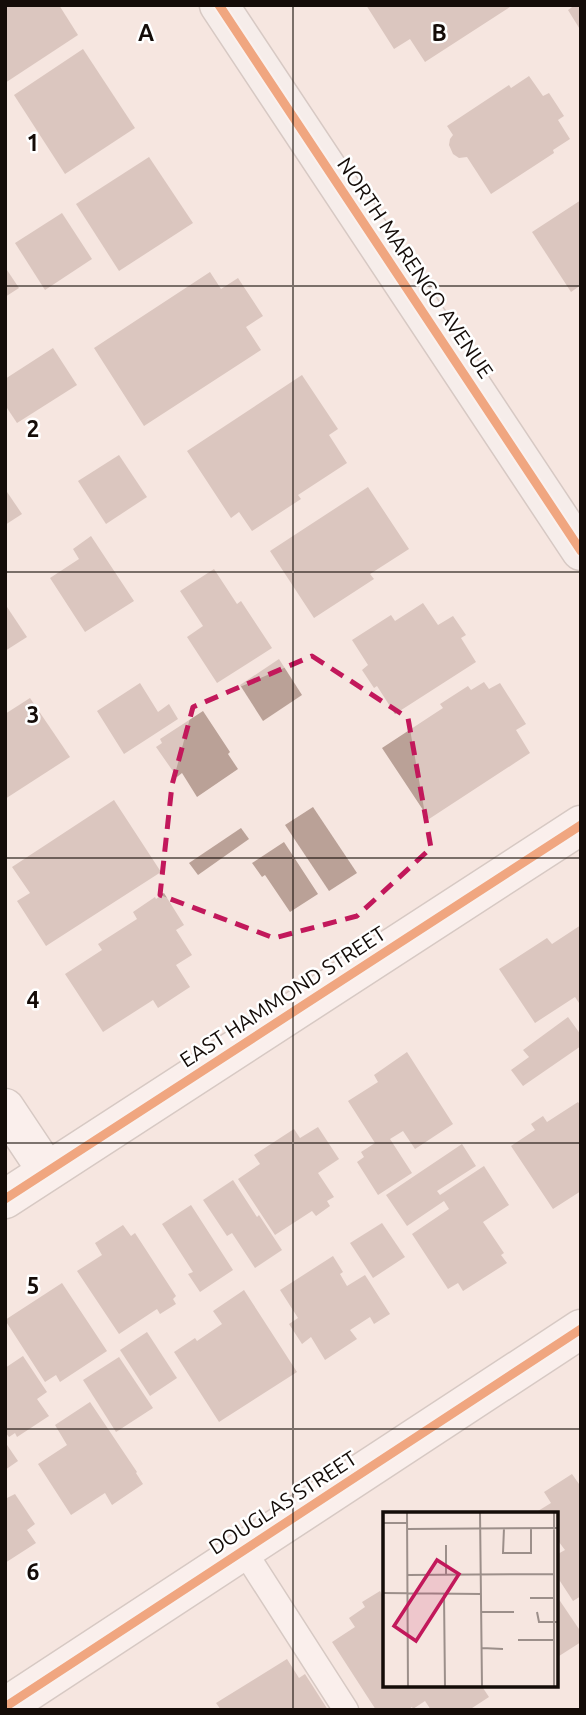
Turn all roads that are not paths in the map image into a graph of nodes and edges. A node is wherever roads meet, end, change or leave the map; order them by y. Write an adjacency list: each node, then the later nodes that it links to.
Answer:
1 (219, 5): 2 (street, NORTH MARENGO AVENUE)
2 (581, 551)
3 (581, 825): 5 (street, EAST HAMMOND STREET)
4 (5, 1108): 5 (street)
5 (47, 1171): 6 (street, EAST HAMMOND STREET)
6 (5, 1199)
7 (581, 1329): 8 (street, DOUGLAS STREET)
8 (244, 1551): 9 (street, DOUGLAS STREET); 10 (lane)
9 (5, 1707)
10 (346, 1710)

